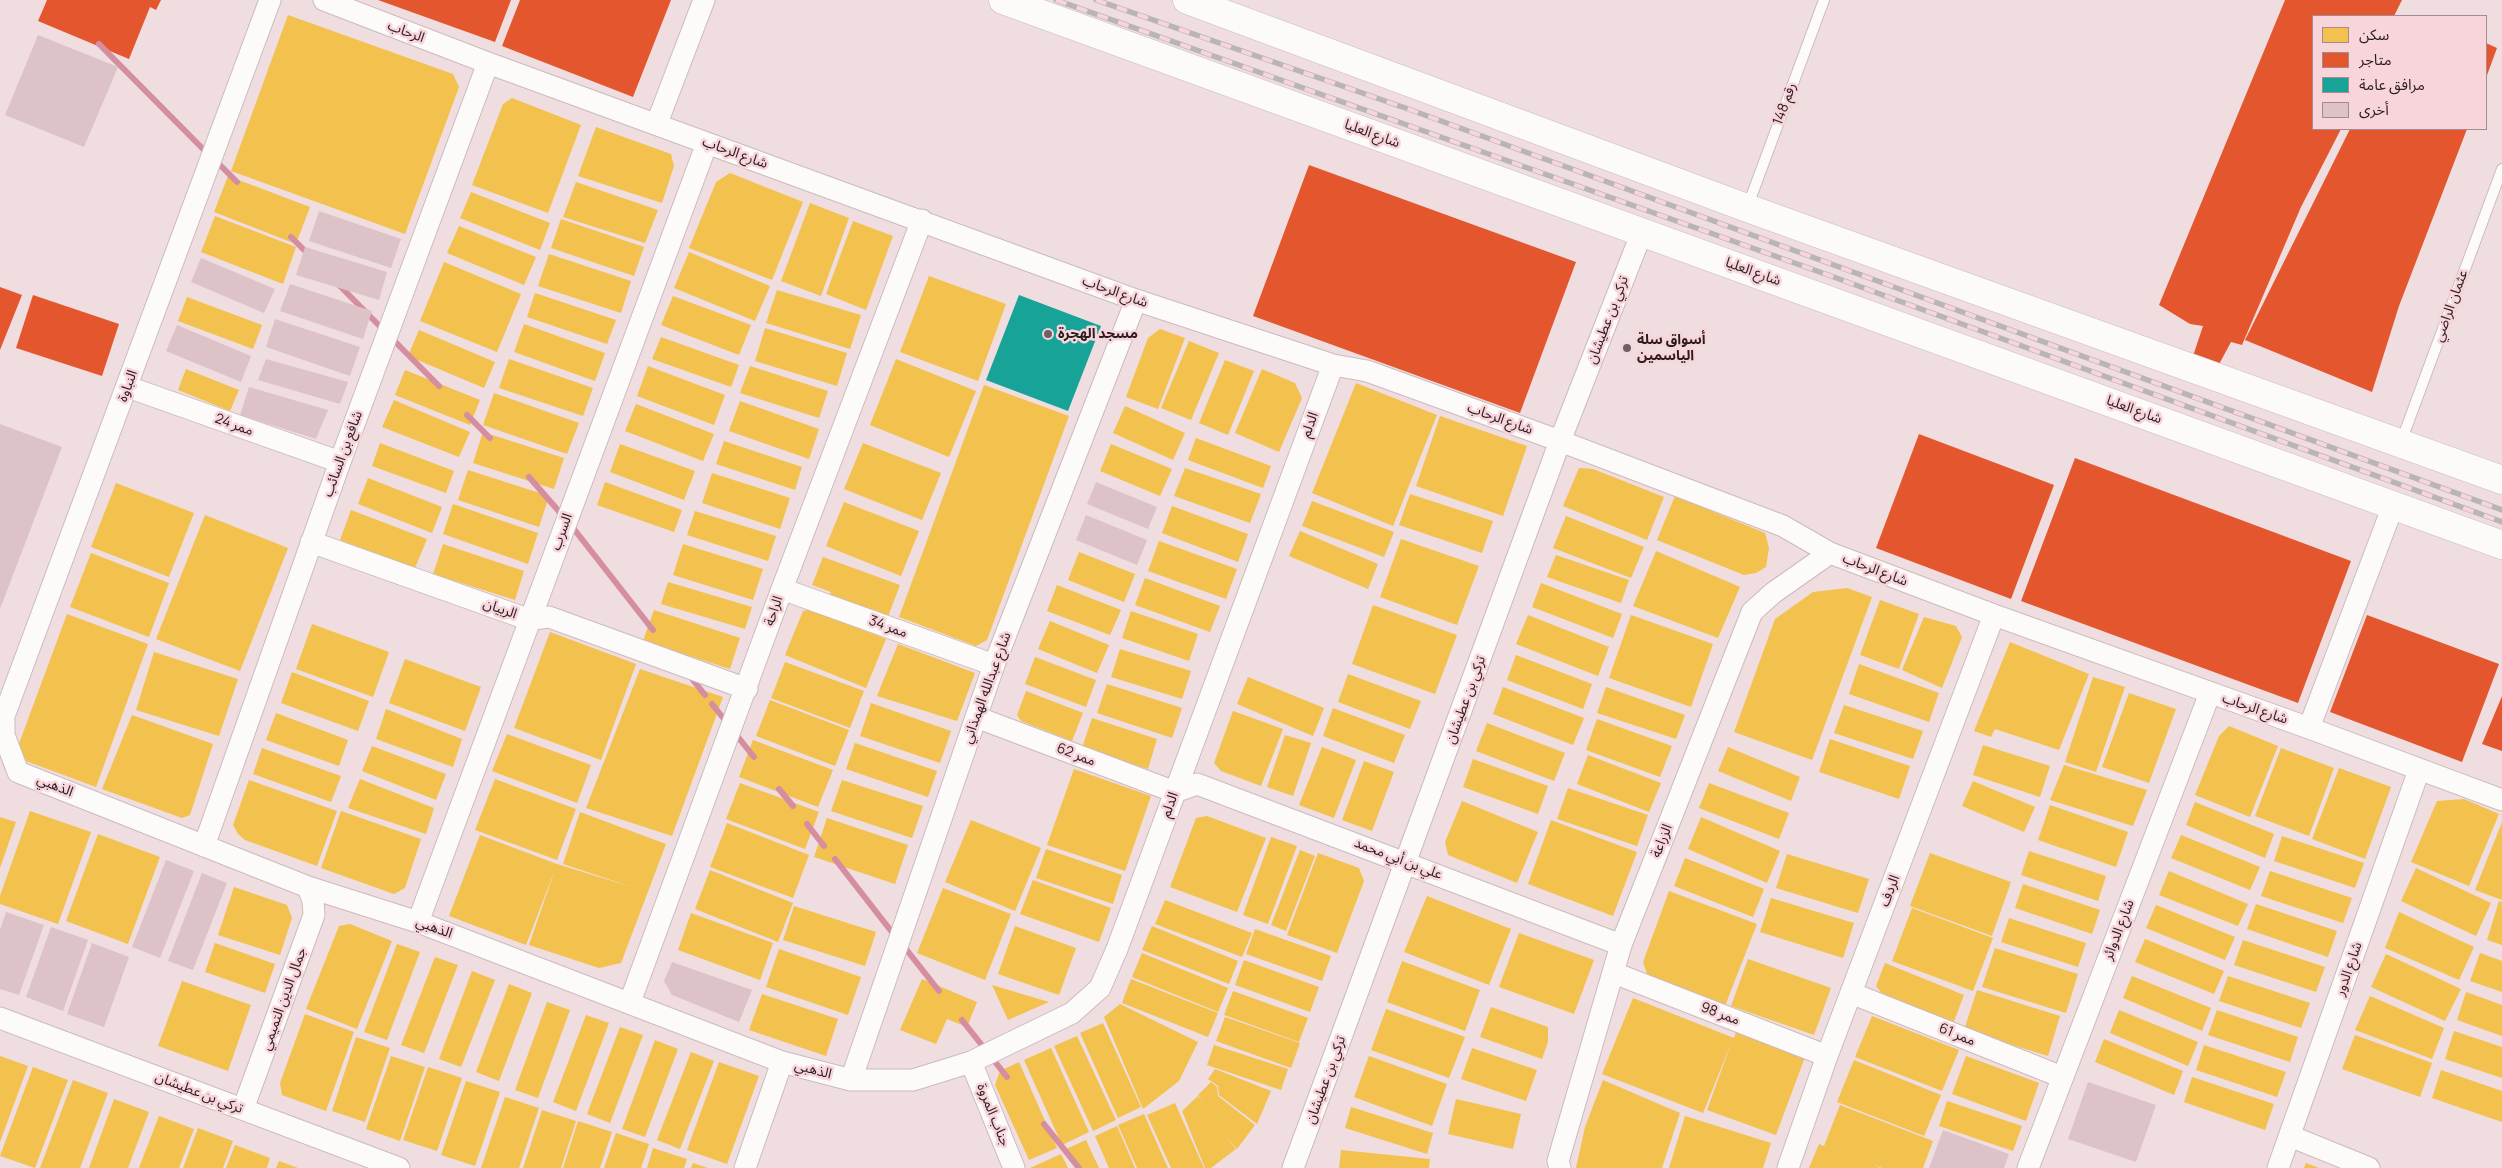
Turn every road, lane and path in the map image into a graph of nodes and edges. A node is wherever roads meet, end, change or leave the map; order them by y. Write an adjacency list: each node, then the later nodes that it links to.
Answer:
1 (270, 0): 16 (street, النباوة)
2 (324, 0): 7 (street, الرحاب)
3 (704, 0): 8 (street)
4 (1004, 0): 13 (main road, شارع العليا)
5 (1187, 0): 11 (main road)
6 (1824, 0): 11 (lane, رقم 148)
7 (488, 64): 8 (street, شارع الرحاب); 19 (street, شافع بن السائب)
8 (657, 123): 9 (street, شارع الرحاب)
9 (707, 143): 12 (street, شارع الرحاب); 27 (street, السرب)
10 (2502, 169): 18 (lane, عثمان الراضي)
11 (1747, 208): 18 (main road)
12 (922, 220): 14 (street, شارع الرحاب); 25 (street, الراحة)
13 (1642, 232): 17 (street, تركي بن عطيشان); 21 (main road, شارع العليا)
14 (1136, 300): 15 (street, شارع الرحاب); 28 (street, شارع عبدالله الهمذاني)
15 (1332, 366): 17 (street, شارع الرحاب); 35 (street, الدلم)
16 (128, 387): 19 (street, ممر 24); 34 (street, النباوة)
17 (1560, 441): 24 (street, شارع الرحاب); 38 (street, تركي بن عطيشان)
18 (2400, 444): 20 (main road)
19 (340, 462): 22 (street, شافع بن السائب)
20 (2502, 480)
21 (2393, 506): 23 (main road, شارع العليا); 32 (street)
22 (311, 542): 27 (street, الربيان); 37 (street, شافع بن السائب)
23 (2502, 545)
24 (1830, 553): 26 (street, شارع الرحاب); 41 (street, الزراعة)
25 (782, 589): 28 (street, ممر 34); 29 (street, الراحة)
26 (1994, 615): 30 (street, شارع الرحاب); 43 (street, الردف)
27 (530, 620): 29 (street, الربيان); 40 (street, السرب)
28 (994, 665): 31 (street, شارع عبدالله الهمذاني)
29 (747, 689): 44 (street, الراحة)
30 (2210, 693): 32 (street, شارع الرحاب); 49 (street, شارع الدوائر)
31 (976, 717): 35 (street, ممر 62); 50 (street, شارع عبدالله الهمذاني)
32 (2309, 728): 33 (street, شارع الرحاب)
33 (2419, 770): 36 (street, شارع الرحاب); 52 (street, شارع الدور)
34 (18, 772): 37 (street, الذهبي)
35 (1175, 792): 38 (street, علي بن أبي محمد); 48 (street, الدلم)
36 (2502, 800)
37 (204, 846): 39 (street, الذهبي)
38 (1407, 862): 41 (street, علي بن أبي محمد); 56 (street, تركي بن عطيشان)
39 (308, 887): 40 (street, الذهبي); 51 (street, جمال الدين التميمي)
40 (418, 922): 44 (street, الذهبي)
41 (1621, 944): 42 (street, الزراعة)
42 (1614, 973): 46 (street, ممر 98); 57 (street, الزراعة)
43 (1851, 993): 46 (street, الردف); 49 (street, ممر 61)
44 (630, 1002): 47 (street, الذهبي)
45 (0, 1018): 51 (street, تركي بن عطيشان)
46 (1827, 1056): 58 (street, الردف)
47 (782, 1062): 50 (street, الذهبي); 54 (street)
48 (971, 1062): 50 (street, الدلم); 55 (street, جناب المروة)
49 (2062, 1077): 59 (street, شارع الدوائر)
50 (851, 1080)
51 (243, 1109): 53 (street, تركي بن عطيشان)
52 (2290, 1136): 60 (street, شارع الدور); 61 (street)
53 (398, 1168)
54 (745, 1168)
55 (1014, 1168)
56 (1293, 1168)
57 (1560, 1168)
58 (1788, 1168)
59 (2028, 1168)
60 (2278, 1168)
61 (2369, 1168)

